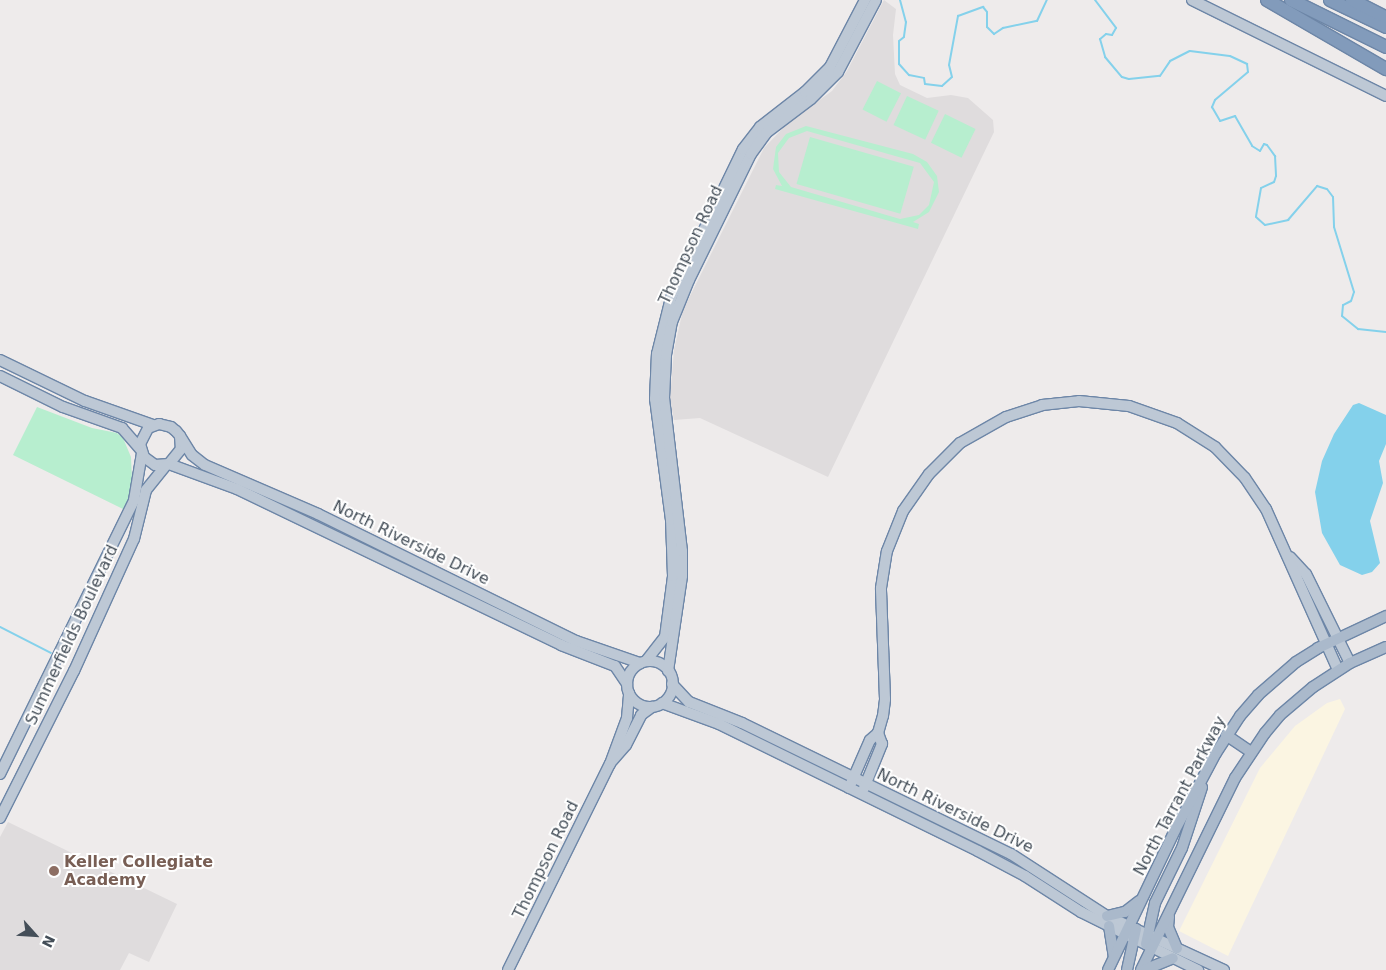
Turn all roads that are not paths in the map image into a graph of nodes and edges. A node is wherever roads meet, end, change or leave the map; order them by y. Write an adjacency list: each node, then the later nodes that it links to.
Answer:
1 (865, 0): 9 (street, Thompson Road)
2 (876, 0): 9 (street, Thompson Road)
3 (1192, 0): 13 (street)
4 (1267, 0): 12 (highway)
5 (1291, 0): 11 (highway)
6 (1330, 0): 10 (highway)
7 (1352, 0): 8 (highway)
8 (1386, 17)
9 (860, 22): 22 (street, Thompson Road)
10 (1386, 28)
11 (1386, 47)
12 (1386, 69)
13 (1386, 96)
14 (0, 360): 16 (street, North Riverside Drive)
15 (0, 376): 18 (street, North Riverside Drive)
16 (153, 425): 17 (street, North Riverside Drive); 18 (street)
17 (180, 436): 19 (street); 23 (street, North Riverside Drive)
18 (141, 452): 19 (street, North Riverside Drive); 21 (street, Summerfields Boulevard)
19 (168, 464): 24 (street, Summerfields Boulevard); 25 (street, North Riverside Drive)
20 (1288, 555): 27 (street); 28 (street); 37 (street)
21 (97, 576): 24 (street); 41 (street, Summerfields Boulevard)
22 (678, 576): 30 (street, Thompson Road); 33 (street, Thompson Road)
23 (449, 579): 25 (street); 30 (street, North Riverside Drive)
24 (112, 584): 47 (street, Summerfields Boulevard)
25 (444, 589): 35 (street, North Riverside Drive)
26 (1386, 616): 27 (main road, North Tarrant Parkway)
27 (1339, 638): 28 (main road, North Tarrant Parkway); 31 (street)
28 (1325, 644): 32 (street); 38 (main road, North Tarrant Parkway)
29 (1386, 647): 31 (main road)
30 (643, 662): 33 (street, North Riverside Drive); 35 (street)
31 (1350, 664): 32 (main road)
32 (1338, 670): 39 (main road)
33 (668, 671): 34 (street, North Riverside Drive)
34 (672, 684): 36 (street); 42 (street, North Riverside Drive)
35 (628, 689): 36 (street, North Riverside Drive); 40 (street, Thompson Road)
36 (657, 705): 40 (street, Thompson Road); 45 (street, North Riverside Drive)
37 (878, 733): 42 (street); 44 (street)
38 (1226, 735): 39 (main road); 43 (main road, North Tarrant Parkway)
39 (1251, 752): 49 (main road)
40 (610, 764): 55 (street, Thompson Road)
41 (0, 774)
42 (854, 778): 44 (street, North Riverside Drive); 45 (street)
43 (1203, 778): 48 (main road, North Tarrant Parkway); 52 (main road)
44 (866, 784): 46 (street); 50 (street, North Riverside Drive)
45 (849, 788): 46 (street, North Riverside Drive)
46 (861, 794): 50 (street, North Riverside Drive)
47 (0, 818)
48 (1143, 897): 50 (main road); 51 (main road, North Tarrant Parkway)
49 (1170, 910): 52 (main road); 53 (main road)
50 (1108, 921): 51 (street, North Riverside Drive); 54 (main road)
51 (1131, 932): 52 (street, North Riverside Drive); 54 (main road, North Tarrant Parkway); 57 (main road)
52 (1151, 941): 53 (street, North Riverside Drive); 58 (main road)
53 (1175, 953): 58 (main road); 59 (street, North Riverside Drive); 60 (street, North Riverside Drive)
54 (1114, 958): 56 (main road, North Tarrant Parkway)
55 (508, 970)
56 (1108, 970)
57 (1127, 970)
58 (1142, 970)
59 (1198, 970)
60 (1224, 970)

